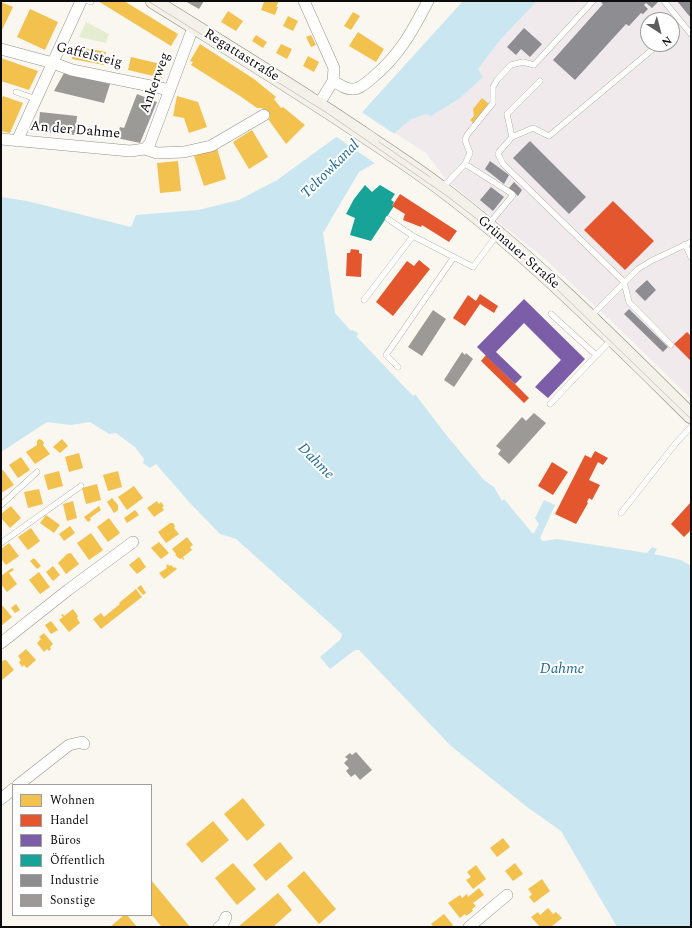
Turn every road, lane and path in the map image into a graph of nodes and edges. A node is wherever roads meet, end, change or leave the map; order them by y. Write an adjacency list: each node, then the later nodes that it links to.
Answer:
1 (153, 1): 7 (main road, Regattastraße)
2 (304, 1): 12 (street)
3 (428, 1): 12 (street)
4 (593, 1): 23 (lane)
5 (664, 1): 8 (lane)
6 (83, 2): 11 (street)
7 (194, 27): 14 (street, Ankerweg); 17 (main road, Regattastraße)
8 (691, 34)
9 (1, 50): 11 (street, Gaffelsteig)
10 (649, 52): 19 (lane)
11 (53, 63): 14 (street, Gaffelsteig); 16 (street)
12 (333, 81): 17 (street)
13 (540, 81): 19 (lane)
14 (170, 90): 22 (street, Ankerweg)
15 (16, 92): 16 (lane)
16 (36, 99): 21 (street)
17 (324, 108): 24 (main road, Grünauer Straße)
18 (264, 114): 22 (street, An der Dahme)
19 (512, 136): 32 (lane)
20 (1, 139): 21 (street, An der Dahme)
21 (17, 142): 22 (street, An der Dahme)
22 (146, 149)
23 (465, 164): 24 (lane); 26 (lane)
24 (442, 189): 26 (main road, Grünauer Straße)
25 (388, 219): 27 (lane)
26 (493, 230): 31 (lane); 35 (main road, Grünauer Straße)
27 (413, 236): 31 (lane); 33 (lane)
28 (691, 242): 29 (lane)
29 (685, 244): 30 (lane); 32 (lane)
30 (691, 256)
31 (454, 257): 39 (lane)
32 (624, 282): 35 (lane); 37 (lane)
33 (364, 300)
34 (551, 314): 38 (lane)
35 (590, 317): 36 (main road, Grünauer Straße)
36 (612, 339): 38 (lane); 41 (main road, Grünauer Straße)
37 (671, 345)
38 (596, 355): 40 (lane)
39 (398, 367)
40 (550, 404)
41 (691, 416)
42 (691, 427): 46 (lane)
43 (37, 472): 45 (lane)
44 (81, 486): 48 (lane)
45 (1, 505)
46 (621, 513)
47 (133, 542): 49 (street)
48 (1, 543)
49 (1, 643)
50 (84, 744): 51 (street)
51 (19, 784)
52 (12, 790): 53 (street)
53 (1, 799)
54 (507, 895): 57 (street)
55 (226, 917): 56 (street)
56 (219, 927)
57 (469, 927)

